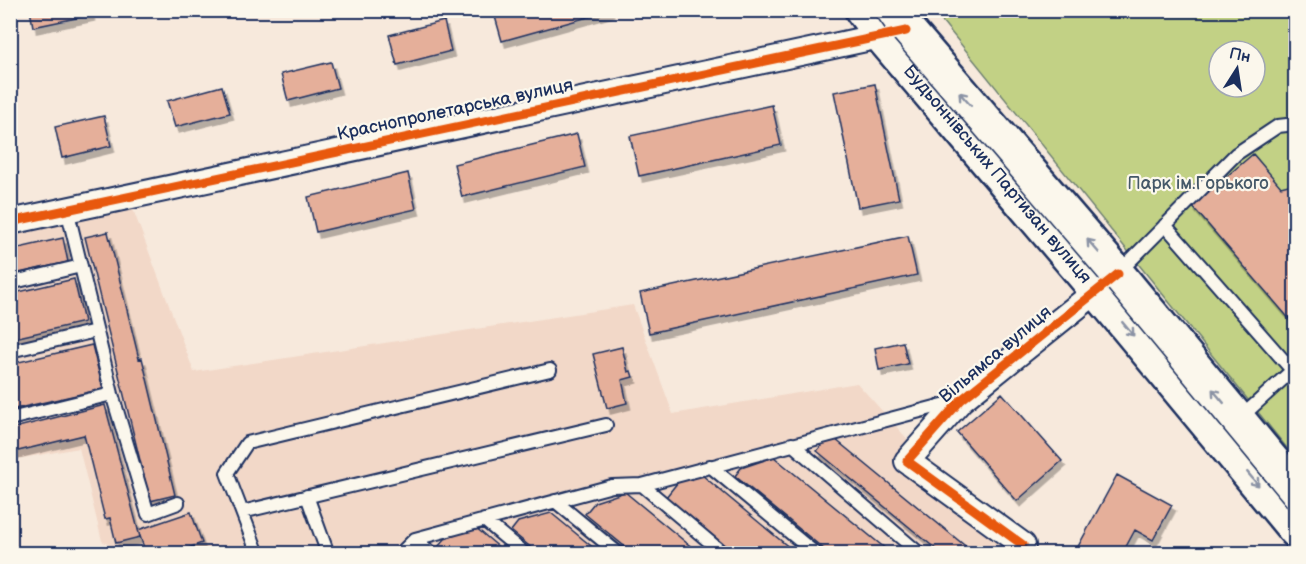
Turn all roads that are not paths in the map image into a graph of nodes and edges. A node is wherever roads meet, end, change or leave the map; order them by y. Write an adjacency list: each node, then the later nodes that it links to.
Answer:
1 (885, 22): 3 (street, Краснопролетарська вулиця); 8 (main road, Будьоннівських Партизан вулиця)
2 (1296, 124): 5 (lane)
3 (67, 209): 4 (street, Краснопролетарська вулиця); 6 (lane)
4 (10, 222)
5 (1165, 225): 8 (lane); 11 (lane)
6 (81, 266): 7 (lane); 9 (lane)
7 (10, 283)
8 (1107, 283): 14 (street, Вільямса вулиця); 16 (main road, Будьоннівських Партизан вулиця, one-way to 8); 27 (main road, Будьоннівських Партизан вулиця, one-way to 27)
9 (96, 331): 10 (lane); 13 (lane)
10 (10, 351)
11 (1294, 368): 16 (lane)
12 (550, 370): 25 (lane)
13 (112, 394): 15 (lane); 24 (lane)
14 (961, 400): 18 (lane); 38 (street, Вільямса вулиця)
15 (10, 419)
16 (1238, 420): 21 (main road, Будьоннівських Партизан вулиця)
17 (606, 424): 22 (lane)
18 (792, 444): 19 (lane); 37 (lane)
19 (710, 466): 20 (lane); 36 (lane)
20 (642, 485): 23 (lane); 35 (lane)
21 (1296, 489)
22 (307, 496): 25 (lane); 30 (lane)
23 (555, 501): 26 (lane); 34 (lane)
24 (178, 503)
25 (242, 512): 29 (lane)
26 (484, 520): 28 (lane); 33 (lane)
27 (1296, 531)
28 (415, 539): 31 (lane); 32 (lane)
29 (258, 554)
30 (328, 554)
31 (400, 554)
32 (432, 554)
33 (525, 554)
34 (619, 554)
35 (724, 554)
36 (816, 554)
37 (920, 554)
38 (1018, 554)

